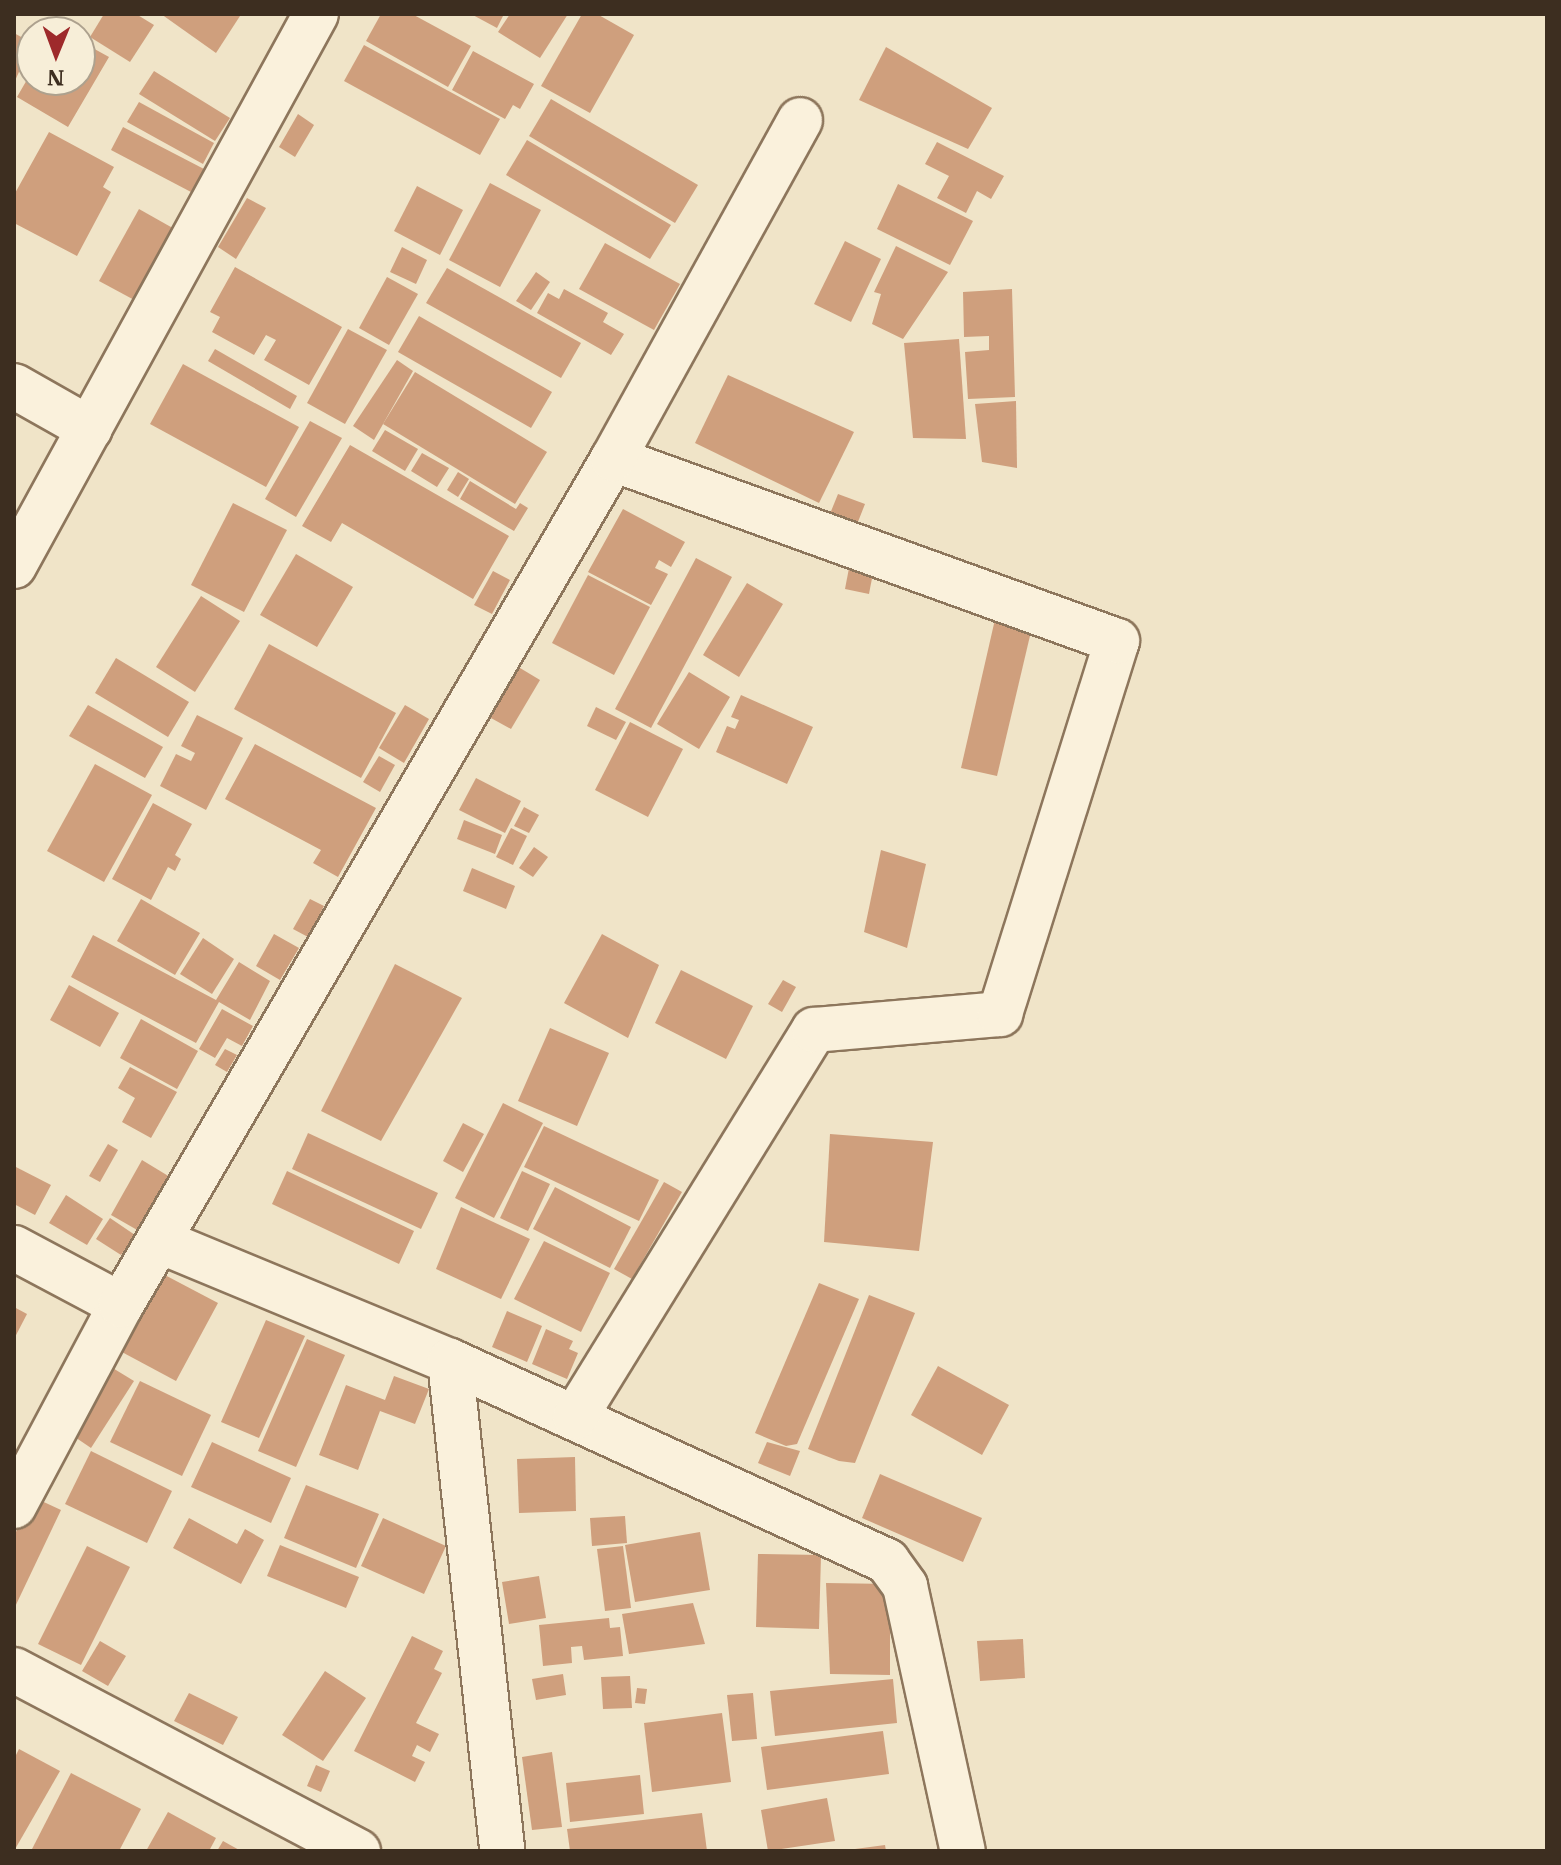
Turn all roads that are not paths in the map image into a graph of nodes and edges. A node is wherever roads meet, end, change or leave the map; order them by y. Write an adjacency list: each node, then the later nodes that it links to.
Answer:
1 (316, 14): 4 (street)
2 (800, 120): 5 (street)
3 (14, 386): 4 (street)
4 (90, 429): 6 (street)
5 (613, 459): 7 (street); 11 (street)
6 (14, 566)
7 (162, 1242): 9 (street); 10 (street)
8 (14, 1248): 9 (street)
9 (121, 1305): 12 (street)
10 (450, 1361): 11 (street); 15 (street)
11 (575, 1417): 16 (street)
12 (14, 1506)
13 (14, 1670): 14 (street)
14 (358, 1851)
15 (502, 1851)
16 (963, 1851)

